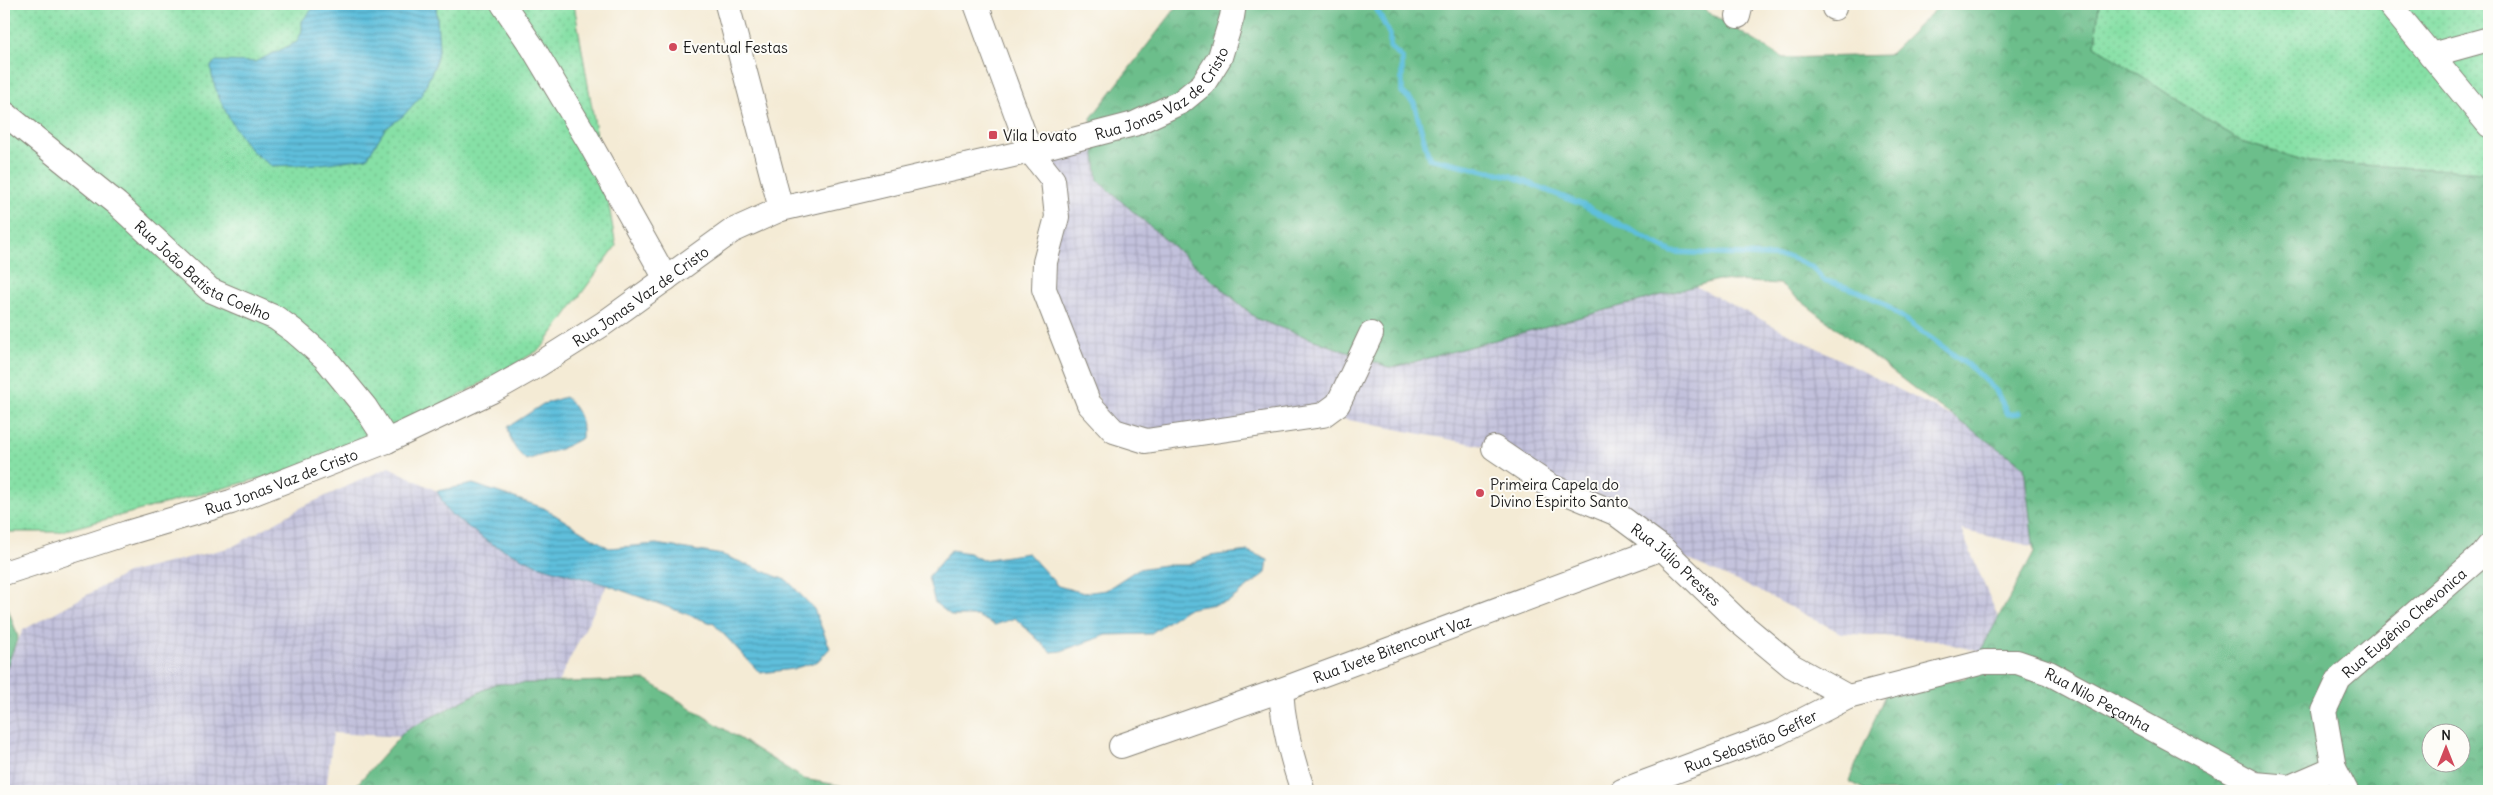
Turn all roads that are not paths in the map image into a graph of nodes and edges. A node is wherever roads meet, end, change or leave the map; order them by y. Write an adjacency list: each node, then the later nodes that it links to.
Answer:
1 (503, 4): 12 (street)
2 (727, 4): 11 (street)
3 (976, 4): 10 (street)
4 (1234, 4): 10 (street, Rua Jonas Vaz de Cristo)
5 (2389, 4): 7 (street)
6 (2489, 39): 7 (street)
7 (2431, 55): 9 (street)
8 (4, 113): 14 (street, Rua João Batista Coelho)
9 (2489, 125)
10 (1030, 151): 11 (street, Rua Jonas Vaz de Cristo); 13 (street)
11 (781, 209): 12 (street, Rua Jonas Vaz de Cristo)
12 (666, 279): 14 (street, Rua Jonas Vaz de Cristo)
13 (1371, 334)
14 (387, 441): 18 (street, Rua Jonas Vaz de Cristo)
15 (1494, 448): 17 (street, Rua Júlio Prestes)
16 (2489, 546): 22 (street, Rua Eugênio Chevonica)
17 (1662, 548): 19 (street, Rua Ivete Bitencourt Vaz); 20 (street, Rua Júlio Prestes)
18 (4, 573)
19 (1281, 690): 21 (street, Rua Ivete Bitencourt Vaz); 24 (street)
20 (1848, 696): 22 (street, Rua Nilo Peçanha); 23 (street, Rua Sebastião Geffer)
21 (1122, 746)
22 (2334, 768): 25 (street, Rua Eugênio Chevonica)
23 (1635, 789)
24 (1303, 791)
25 (2346, 791)

